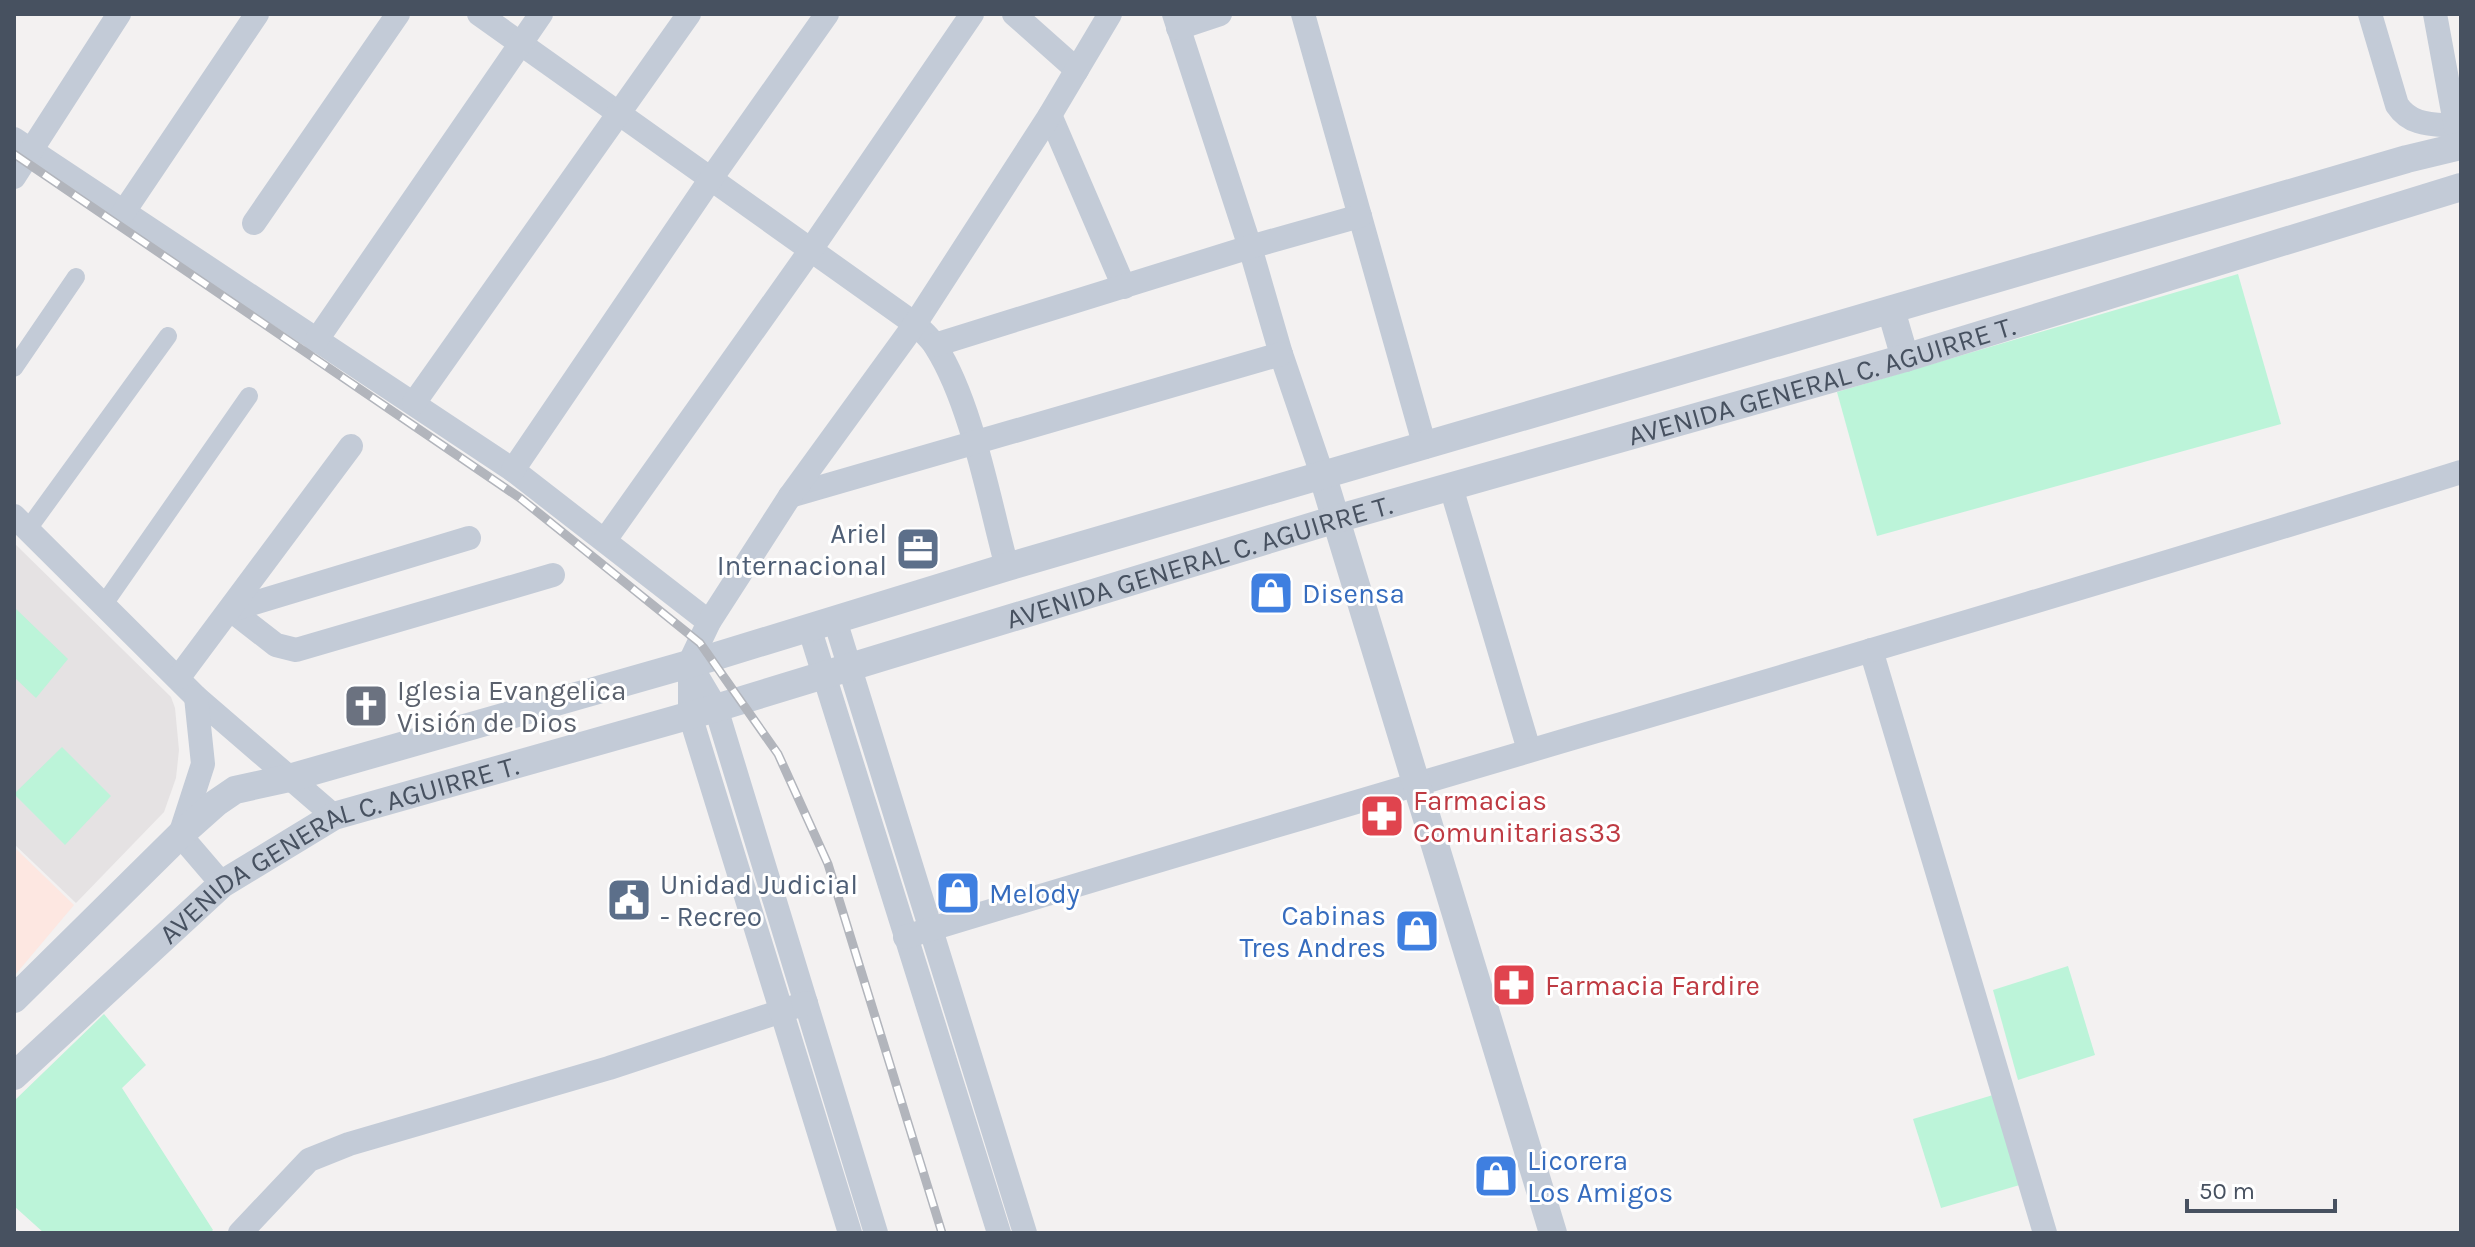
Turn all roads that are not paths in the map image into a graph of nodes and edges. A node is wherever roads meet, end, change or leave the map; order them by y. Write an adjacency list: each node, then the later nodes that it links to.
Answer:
1 (119, 14): 21 (street)
2 (257, 14): 25 (street)
3 (398, 14): 27 (street)
4 (479, 14): 16 (street)
5 (541, 14): 16 (street)
6 (689, 14): 18 (street)
7 (827, 14): 23 (street)
8 (972, 14): 29 (street)
9 (1014, 14): 17 (street)
10 (1110, 14): 17 (street)
11 (1220, 14): 15 (street)
12 (1303, 14): 26 (street)
13 (2370, 14): 20 (street)
14 (2435, 14): 20 (street)
15 (1176, 21): 28 (street)
16 (520, 44): 18 (street); 35 (street)
17 (1077, 70): 19 (street)
18 (620, 114): 23 (street); 41 (street)
19 (1050, 115): 31 (street); 33 (street)
20 (2459, 139): 32 (street, AVENIDA GENERAL C. AGUIRRE T.)
21 (23, 145): 22 (street); 25 (street)
22 (14, 177)
23 (710, 180): 29 (street); 45 (street)
24 (2461, 187): 38 (street, AVENIDA GENERAL C. AGUIRRE T.)
25 (123, 213): 35 (street)
26 (1360, 216): 28 (street); 44 (street)
27 (254, 223)
28 (1250, 247): 31 (street); 37 (street)
29 (810, 251): 33 (street); 53 (street)
30 (76, 277): 39 (street)
31 (1124, 287): 36 (street)
32 (1891, 310): 38 (street); 44 (street, AVENIDA GENERAL C. AGUIRRE T.)
33 (915, 324): 36 (street); 49 (street)
34 (168, 336): 51 (street)
35 (316, 341): 41 (street)
36 (935, 345): 42 (street)
37 (1281, 354): 42 (street); 47 (street)
38 (1905, 358): 48 (street, AVENIDA GENERAL C. AGUIRRE T.)
39 (14, 368)
40 (249, 396): 56 (street)
41 (414, 403): 45 (street)
42 (974, 445): 49 (street); 54 (street)
43 (351, 446): 57 (street)
44 (1425, 447): 47 (street, AVENIDA GENERAL C. AGUIRRE T.)
45 (513, 470): 53 (street)
46 (2461, 472): 60 (street)
47 (1323, 477): 50 (street); 54 (street, AVENIDA GENERAL C. AGUIRRE T.)
48 (1451, 487): 50 (street, AVENIDA GENERAL C. AGUIRRE T.); 66 (street)
49 (790, 496): 58 (street)
50 (1336, 519): 62 (street, AVENIDA GENERAL C. AGUIRRE T.); 68 (street)
51 (21, 523): 56 (street)
52 (469, 538): 57 (street)
53 (605, 540): 58 (street)
54 (1007, 567): 59 (street, AVENIDA GENERAL C. AGUIRRE T.)
55 (553, 575): 57 (street)
56 (104, 604): 63 (street)
57 (231, 610): 63 (street)
58 (709, 622): 61 (street)
59 (822, 624): 61 (street, AVENIDA GENERAL C. AGUIRRE T.); 62 (street)
60 (1871, 650): 66 (street); 84 (street)
61 (690, 662): 65 (street); 67 (street, AVENIDA GENERAL C. AGUIRRE T.)
62 (837, 670): 65 (street, AVENIDA GENERAL C. AGUIRRE T.); 72 (street); 73 (street)
63 (179, 677): 64 (street)
64 (196, 697): 67 (street); 70 (street)
65 (703, 712): 69 (street, AVENIDA GENERAL C. AGUIRRE T.); 75 (street); 76 (street)
66 (1529, 750): 68 (street)
67 (289, 778): 69 (street); 70 (street, AVENIDA GENERAL C. AGUIRRE T.)
68 (1416, 783): 72 (street); 83 (street)
69 (334, 816): 71 (street, AVENIDA GENERAL C. AGUIRRE T.)
70 (180, 835): 71 (street); 74 (street, AVENIDA GENERAL C. AGUIRRE T.)
71 (222, 884): 77 (street, AVENIDA GENERAL C. AGUIRRE T.)
72 (930, 929): 73 (street); 82 (street)
73 (905, 937): 81 (street)
74 (14, 999)
75 (806, 1003): 76 (street); 80 (street)
76 (781, 1012): 78 (street); 79 (street)
77 (14, 1076)
78 (240, 1233)
79 (850, 1233)
80 (876, 1233)
81 (999, 1233)
82 (1025, 1233)
83 (1553, 1233)
84 (2045, 1233)

